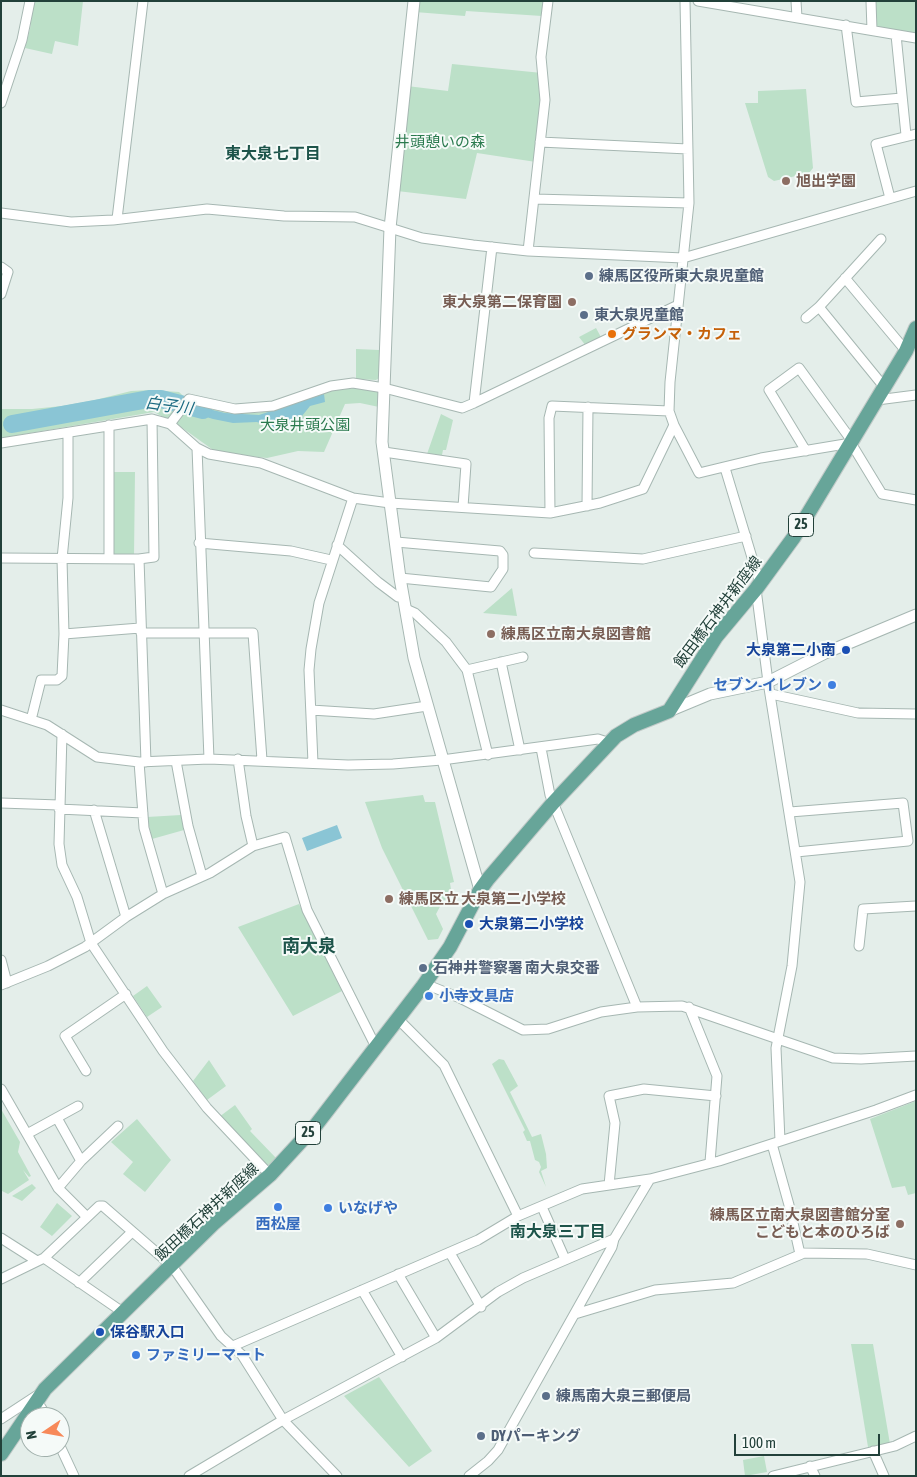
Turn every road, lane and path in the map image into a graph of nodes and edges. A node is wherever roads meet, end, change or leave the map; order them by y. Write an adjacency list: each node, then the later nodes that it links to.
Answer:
1 (30, 1): 15 (street)
2 (143, 1): 24 (street)
3 (414, 1): 25 (street)
4 (548, 1): 17 (street)
5 (685, 1): 18 (street)
6 (698, 1): 9 (street)
7 (796, 1): 9 (street)
8 (871, 1): 11 (street)
9 (798, 17): 10 (street)
10 (846, 25): 11 (street); 14 (street)
11 (872, 30): 12 (street)
12 (896, 35): 13 (street); 14 (street)
13 (916, 38)
14 (902, 98): 16 (street)
15 (1, 103)
16 (913, 136): 20 (street)
17 (540, 142): 18 (street); 21 (street)
18 (688, 149): 22 (street)
19 (916, 191): 20 (street)
20 (890, 198): 29 (street)
21 (534, 199): 22 (street); 28 (street)
22 (689, 203): 29 (street)
23 (1, 212): 24 (street)
24 (117, 219): 25 (street)
25 (390, 228): 27 (street); 38 (street)
26 (881, 239): 31 (street)
27 (492, 248): 28 (street); 41 (street)
28 (528, 251): 29 (street)
29 (683, 258): 33 (street)
30 (1, 267): 32 (street)
31 (845, 278): 34 (street); 37 (street)
32 (1, 294)
33 (678, 305): 41 (street); 43 (street)
34 (819, 307): 35 (street); 39 (street)
35 (806, 318)
36 (916, 328): 37 (main road, 飯田橋石神井新座線 / 25)
37 (906, 351): 39 (main road, 飯田橋石神井新座線 / 25)
38 (384, 388): 41 (street); 45 (street); 53 (street)
39 (881, 394): 40 (street); 49 (main road, 飯田橋石神井新座線 / 25)
40 (916, 395)
41 (474, 403)
42 (588, 407): 43 (street); 58 (street); 60 (street)
43 (670, 411): 47 (street)
44 (152, 419): 45 (street); 46 (street); 69 (street)
45 (170, 424): 51 (street)
46 (109, 425): 48 (street); 68 (street)
47 (674, 425): 54 (street); 58 (street)
48 (68, 433): 50 (street); 67 (street)
49 (851, 442): 52 (street); 52 (street); 56 (street); 72 (main road, 飯田橋石神井新座線 / 25)
50 (1, 443)
51 (197, 448): 55 (street); 63 (street)
52 (806, 451): 54 (street)
53 (384, 452): 57 (street); 59 (street)
54 (725, 468): 61 (street)
55 (353, 498): 57 (street); 64 (street)
56 (916, 500)
57 (390, 503): 59 (street); 62 (street)
58 (587, 506): 60 (street)
59 (463, 507): 60 (street)
60 (550, 512)
61 (746, 536): 65 (street); 72 (street)
62 (396, 542): 71 (street); 71 (street)
63 (199, 543): 70 (street); 77 (street)
64 (337, 545): 70 (street); 73 (street)
65 (534, 553)
66 (1, 558): 67 (street)
67 (62, 559): 68 (street); 78 (street)
68 (109, 559): 69 (street)
69 (138, 559): 76 (street)
70 (331, 560): 86 (street)
71 (400, 578): 73 (street)
72 (758, 587): 82 (street); 87 (main road, 飯田橋石神井新座線 / 25)
73 (404, 597): 74 (street)
74 (406, 609): 81 (street); 84 (street)
75 (916, 616): 82 (street)
76 (141, 630): 77 (street); 78 (street); 100 (street)
77 (204, 631): 95 (street); 97 (street)
78 (64, 634): 89 (street)
79 (523, 657): 80 (street)
80 (501, 662): 81 (street); 93 (street)
81 (467, 670): 94 (street)
82 (768, 682): 83 (street); 87 (street)
83 (771, 694): 88 (street); 106 (street)
84 (427, 706): 86 (street); 98 (street)
85 (1, 710): 89 (street)
86 (311, 710): 101 (street)
87 (669, 711): 91 (main road, 25)
88 (916, 714)
89 (31, 720): 90 (street)
90 (62, 734): 100 (street); 104 (street)
91 (610, 743): 92 (street); 103 (main road, 25)
92 (541, 748): 93 (street); 103 (street)
93 (520, 750): 94 (street)
94 (488, 755): 98 (street)
95 (209, 759): 96 (street); 99 (street)
96 (238, 759): 97 (street); 108 (street)
97 (262, 760): 101 (street)
98 (442, 760): 101 (street); 111 (street)
99 (176, 761): 100 (street); 110 (street)
100 (143, 762): 107 (street)
101 (313, 763)
102 (1, 803): 104 (street)
103 (553, 803): 111 (main road, 25); 121 (street)
104 (59, 807): 105 (street); 115 (street)
105 (94, 810): 107 (street); 114 (street)
106 (790, 812): 109 (street); 109 (street)
107 (143, 813): 112 (street)
108 (253, 846): 110 (street); 125 (street)
109 (796, 852): 124 (street)
110 (202, 876): 112 (street)
111 (480, 890): 119 (main road, 25)
112 (163, 894): 114 (street)
113 (916, 906): 116 (street)
114 (126, 917): 115 (street)
115 (91, 943): 118 (street); 120 (street)
116 (859, 946)
117 (1, 960): 118 (street)
118 (4, 984)
119 (425, 984): 121 (street); 123 (main road, 飯田橋石神井新座線 / 25)
120 (126, 994): 127 (street); 138 (street)
121 (638, 1007): 122 (street)
122 (689, 1007): 124 (street); 130 (street)
123 (399, 1020): 125 (main road, 飯田橋石神井新座線 / 25); 143 (street)
124 (779, 1040): 126 (street); 135 (street)
125 (377, 1048): 138 (main road, 飯田橋石神井新座線 / 25)
126 (916, 1056)
127 (86, 1071)
128 (1, 1089): 134 (street)
129 (916, 1095): 135 (street)
130 (716, 1096): 137 (street); 140 (street)
131 (78, 1106): 132 (street)
132 (57, 1118): 134 (street); 136 (street)
133 (118, 1126): 136 (street)
134 (27, 1134): 141 (street)
135 (776, 1143): 137 (street); 149 (street)
136 (81, 1160): 141 (street)
137 (710, 1162): 139 (street)
138 (270, 1175): 153 (main road, 飯田橋石神井新座線 / 25)
139 (650, 1179): 140 (street); 147 (street)
140 (610, 1185): 142 (street)
141 (58, 1188): 144 (street)
142 (542, 1206): 143 (street); 150 (street)
143 (518, 1216): 148 (street)
144 (87, 1217): 145 (street); 151 (street)
145 (132, 1232): 153 (street); 156 (street)
146 (1, 1238): 151 (street)
147 (614, 1239): 150 (street); 160 (street)
148 (450, 1253): 154 (street); 158 (street)
149 (800, 1254): 152 (street); 160 (street)
150 (566, 1258): 158 (street)
151 (40, 1260): 155 (street); 156 (street)
152 (916, 1265)
153 (172, 1266): 159 (main road, 飯田橋石神井新座線 / 25); 162 (street)
154 (398, 1274): 157 (street); 161 (street)
155 (1, 1279)
156 (79, 1283): 159 (street)
157 (362, 1290): 162 (street); 163 (street)
158 (481, 1307): 161 (street)
159 (124, 1313): 164 (main road, 飯田橋石神井新座線 / 25)
160 (575, 1314): 176 (street)
161 (436, 1338): 163 (street)
162 (233, 1346): 167 (street)
163 (402, 1357): 167 (street)
164 (39, 1396): 165 (street); 166 (street); 170 (main road, 飯田橋石神井新座線 / 25)
165 (43, 1407)
166 (1, 1419)
167 (284, 1420): 173 (street); 175 (street)
168 (916, 1436): 169 (street)
169 (873, 1451): 172 (street); 179 (street)
170 (1, 1454)
171 (65, 1457): 174 (street)
172 (810, 1466): 177 (street); 178 (street)
173 (333, 1474)
174 (74, 1476)
175 (189, 1476)
176 (469, 1476)
177 (773, 1476)
178 (815, 1476)
179 (884, 1476)

